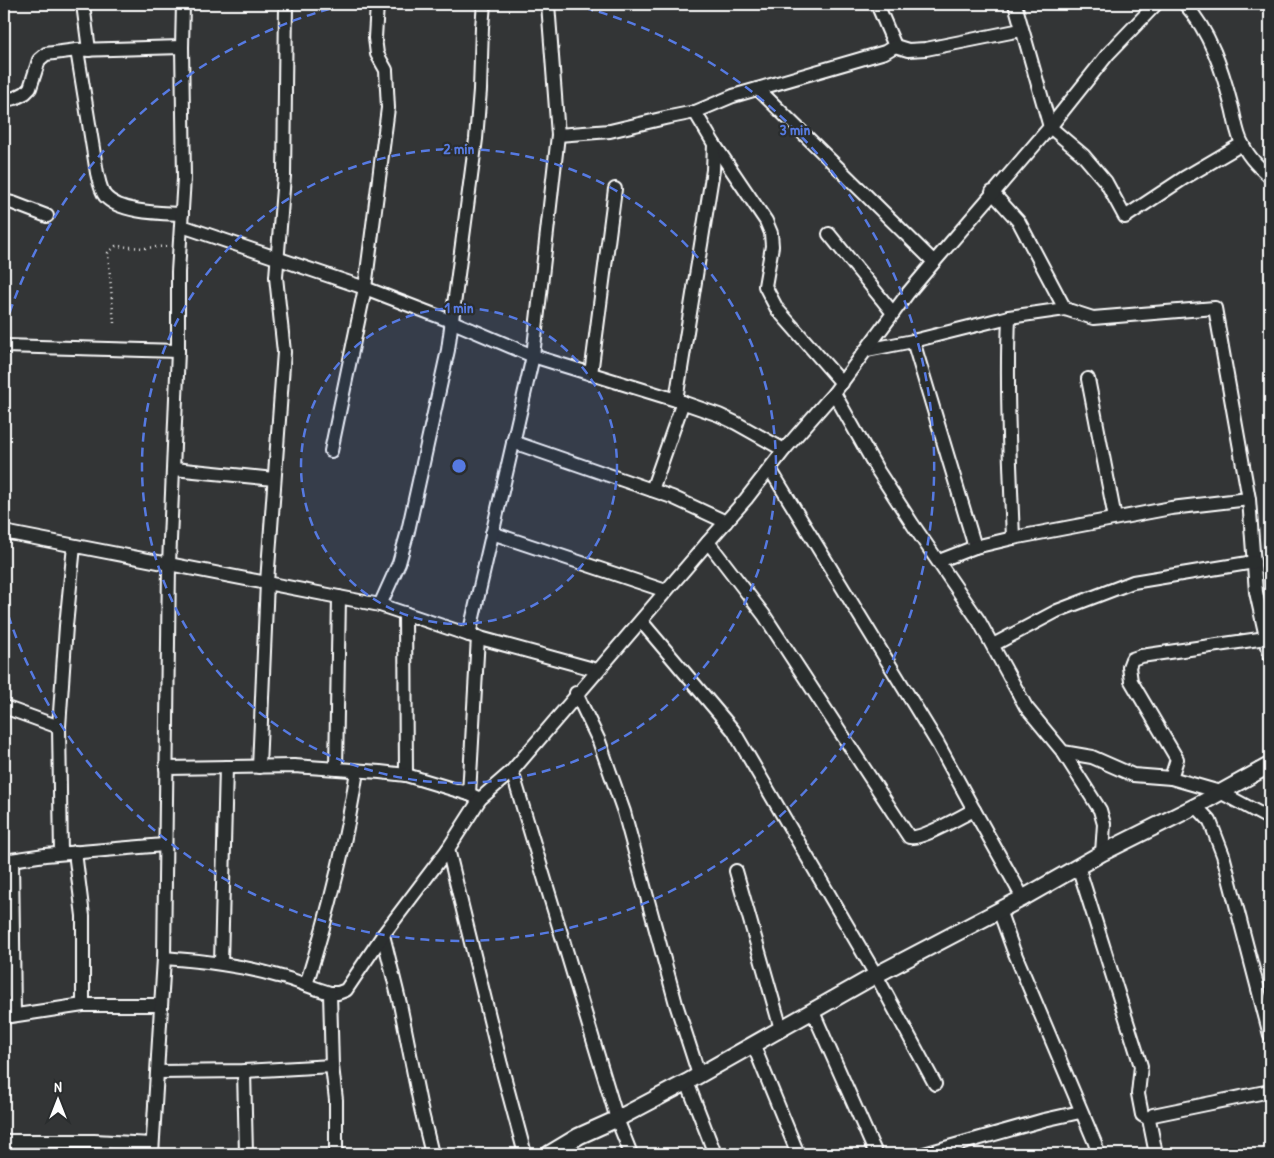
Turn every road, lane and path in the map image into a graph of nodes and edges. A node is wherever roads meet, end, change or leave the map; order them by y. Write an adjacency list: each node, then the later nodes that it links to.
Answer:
1 (83, 4): 14 (street)
2 (183, 4): 13 (street)
3 (286, 4): 30 (street)
4 (377, 4): 32 (street)
5 (484, 4): 36 (street)
6 (548, 4): 19 (street)
7 (877, 4): 12 (street)
8 (1015, 4): 11 (street)
9 (1156, 4): 18 (street)
10 (1185, 4): 21 (street)
11 (1022, 30): 12 (street); 18 (street)
12 (895, 46): 15 (street)
13 (182, 47): 14 (street); 27 (street)
14 (83, 50): 16 (street); 27 (street)
15 (758, 89): 17 (street); 31 (street)
16 (4, 100)
17 (695, 112): 19 (street); 20 (street)
18 (1050, 127): 21 (street); 24 (street)
19 (558, 135): 42 (street)
20 (714, 144): 45 (street); 46 (street)
21 (1242, 144): 22 (street)
22 (1270, 177)
23 (614, 189): 43 (street)
24 (992, 192): 31 (street); 33 (street)
25 (4, 201): 26 (street)
26 (47, 216)
27 (182, 220): 29 (street); 30 (street)
28 (829, 234): 34 (street)
29 (180, 245): 37 (path); 41 (street)
30 (277, 257): 32 (street); 52 (street)
31 (934, 262): 34 (street)
32 (365, 288): 36 (street); 49 (street)
33 (1065, 309): 35 (street); 54 (street)
34 (893, 313): 40 (street)
35 (1009, 317): 38 (street); 59 (street)
36 (453, 322): 42 (street); 69 (street)
37 (114, 323)
38 (913, 341): 40 (street); 62 (street)
39 (4, 346): 41 (street)
40 (867, 350): 45 (street)
41 (178, 351): 51 (street)
42 (533, 356): 43 (street); 47 (street)
43 (591, 374): 46 (street)
44 (1088, 379): 55 (street)
45 (838, 388): 48 (street); 63 (street)
46 (679, 401): 48 (street); 53 (street)
47 (513, 442): 53 (street); 58 (street)
48 (784, 450): 50 (street)
49 (331, 452)
50 (770, 469): 56 (street); 93 (street)
51 (174, 470): 52 (street); 65 (street)
52 (274, 479): 66 (street)
53 (652, 490): 56 (street)
54 (1248, 499): 55 (street); 64 (street)
55 (1116, 518): 59 (street)
56 (726, 522): 60 (street)
57 (4, 532): 61 (street)
58 (492, 532): 67 (street); 72 (street)
59 (1013, 538): 62 (street)
60 (708, 542): 67 (street); 93 (street)
61 (74, 546): 65 (street); 79 (street)
62 (975, 547): 63 (street)
63 (938, 561): 74 (street)
64 (1254, 562): 73 (street); 74 (street)
65 (169, 564): 66 (street); 83 (street)
66 (267, 582): 68 (street); 82 (street)
67 (666, 591): 71 (street)
68 (338, 597): 69 (street); 85 (street)
69 (380, 604): 70 (street)
70 (405, 613): 72 (street); 88 (street)
71 (641, 621): 76 (street); 108 (street)
72 (474, 636): 76 (street); 91 (street)
73 (1266, 638): 75 (street); 89 (street)
74 (993, 645): 80 (street)
75 (1270, 655)
76 (597, 670): 77 (street)
77 (576, 693): 86 (street); 122 (street)
78 (4, 707): 79 (street)
79 (59, 726): 98 (street)
80 (1063, 752): 89 (street); 99 (street)
81 (1270, 765): 90 (street)
82 (259, 767): 84 (street); 85 (street)
83 (166, 768): 84 (street); 95 (street)
84 (226, 768): 107 (street)
85 (336, 768): 87 (street)
86 (512, 770): 91 (street); 126 (street)
87 (357, 771): 88 (street); 109 (street)
88 (406, 775): 91 (street)
89 (1171, 778): 90 (street)
90 (1220, 792): 92 (street); 94 (street)
91 (475, 797): 96 (street)
92 (1196, 806): 99 (street); 111 (street)
93 (974, 810): 103 (street)
94 (1270, 819)
95 (164, 845): 97 (street); 106 (street)
96 (448, 849): 105 (street); 134 (street)
97 (75, 852): 98 (street); 112 (street)
98 (61, 853): 100 (street)
99 (1102, 853): 101 (street)
100 (8, 860): 115 (street)
101 (1078, 866): 103 (street); 127 (street)
102 (736, 871): 116 (street)
103 (1023, 898): 104 (street)
104 (999, 910): 108 (street); 125 (street)
105 (383, 935): 110 (street); 133 (street)
106 (164, 958): 107 (street); 113 (street)
107 (221, 963): 109 (street)
108 (876, 976): 114 (street); 123 (street)
109 (306, 985): 110 (street)
110 (330, 994): 119 (street)
111 (1265, 995): 117 (street)
112 (83, 1005): 113 (street); 115 (street)
113 (161, 1005): 121 (street)
114 (813, 1012): 116 (street); 139 (street)
115 (9, 1016)
116 (781, 1029): 118 (street)
117 (1270, 1035)
118 (754, 1044): 122 (street); 138 (street)
119 (332, 1066): 120 (street); 132 (street)
120 (244, 1071): 121 (street); 131 (street)
121 (158, 1072): 129 (street)
122 (693, 1078): 126 (street); 137 (street)
123 (935, 1084)
124 (1270, 1091): 127 (street)
125 (1080, 1112): 140 (street); 141 (street)
126 (617, 1119): 135 (street); 136 (street)
127 (1150, 1119): 142 (street)
128 (9, 1142): 129 (street); 130 (street)
129 (152, 1149)
130 (4, 1152)
131 (246, 1154)
132 (336, 1154)
133 (432, 1154)
134 (525, 1154)
135 (549, 1154)
136 (631, 1154)
137 (715, 1154)
138 (798, 1154)
139 (876, 1154)
140 (924, 1154)
141 (1098, 1154)
142 (1156, 1154)

